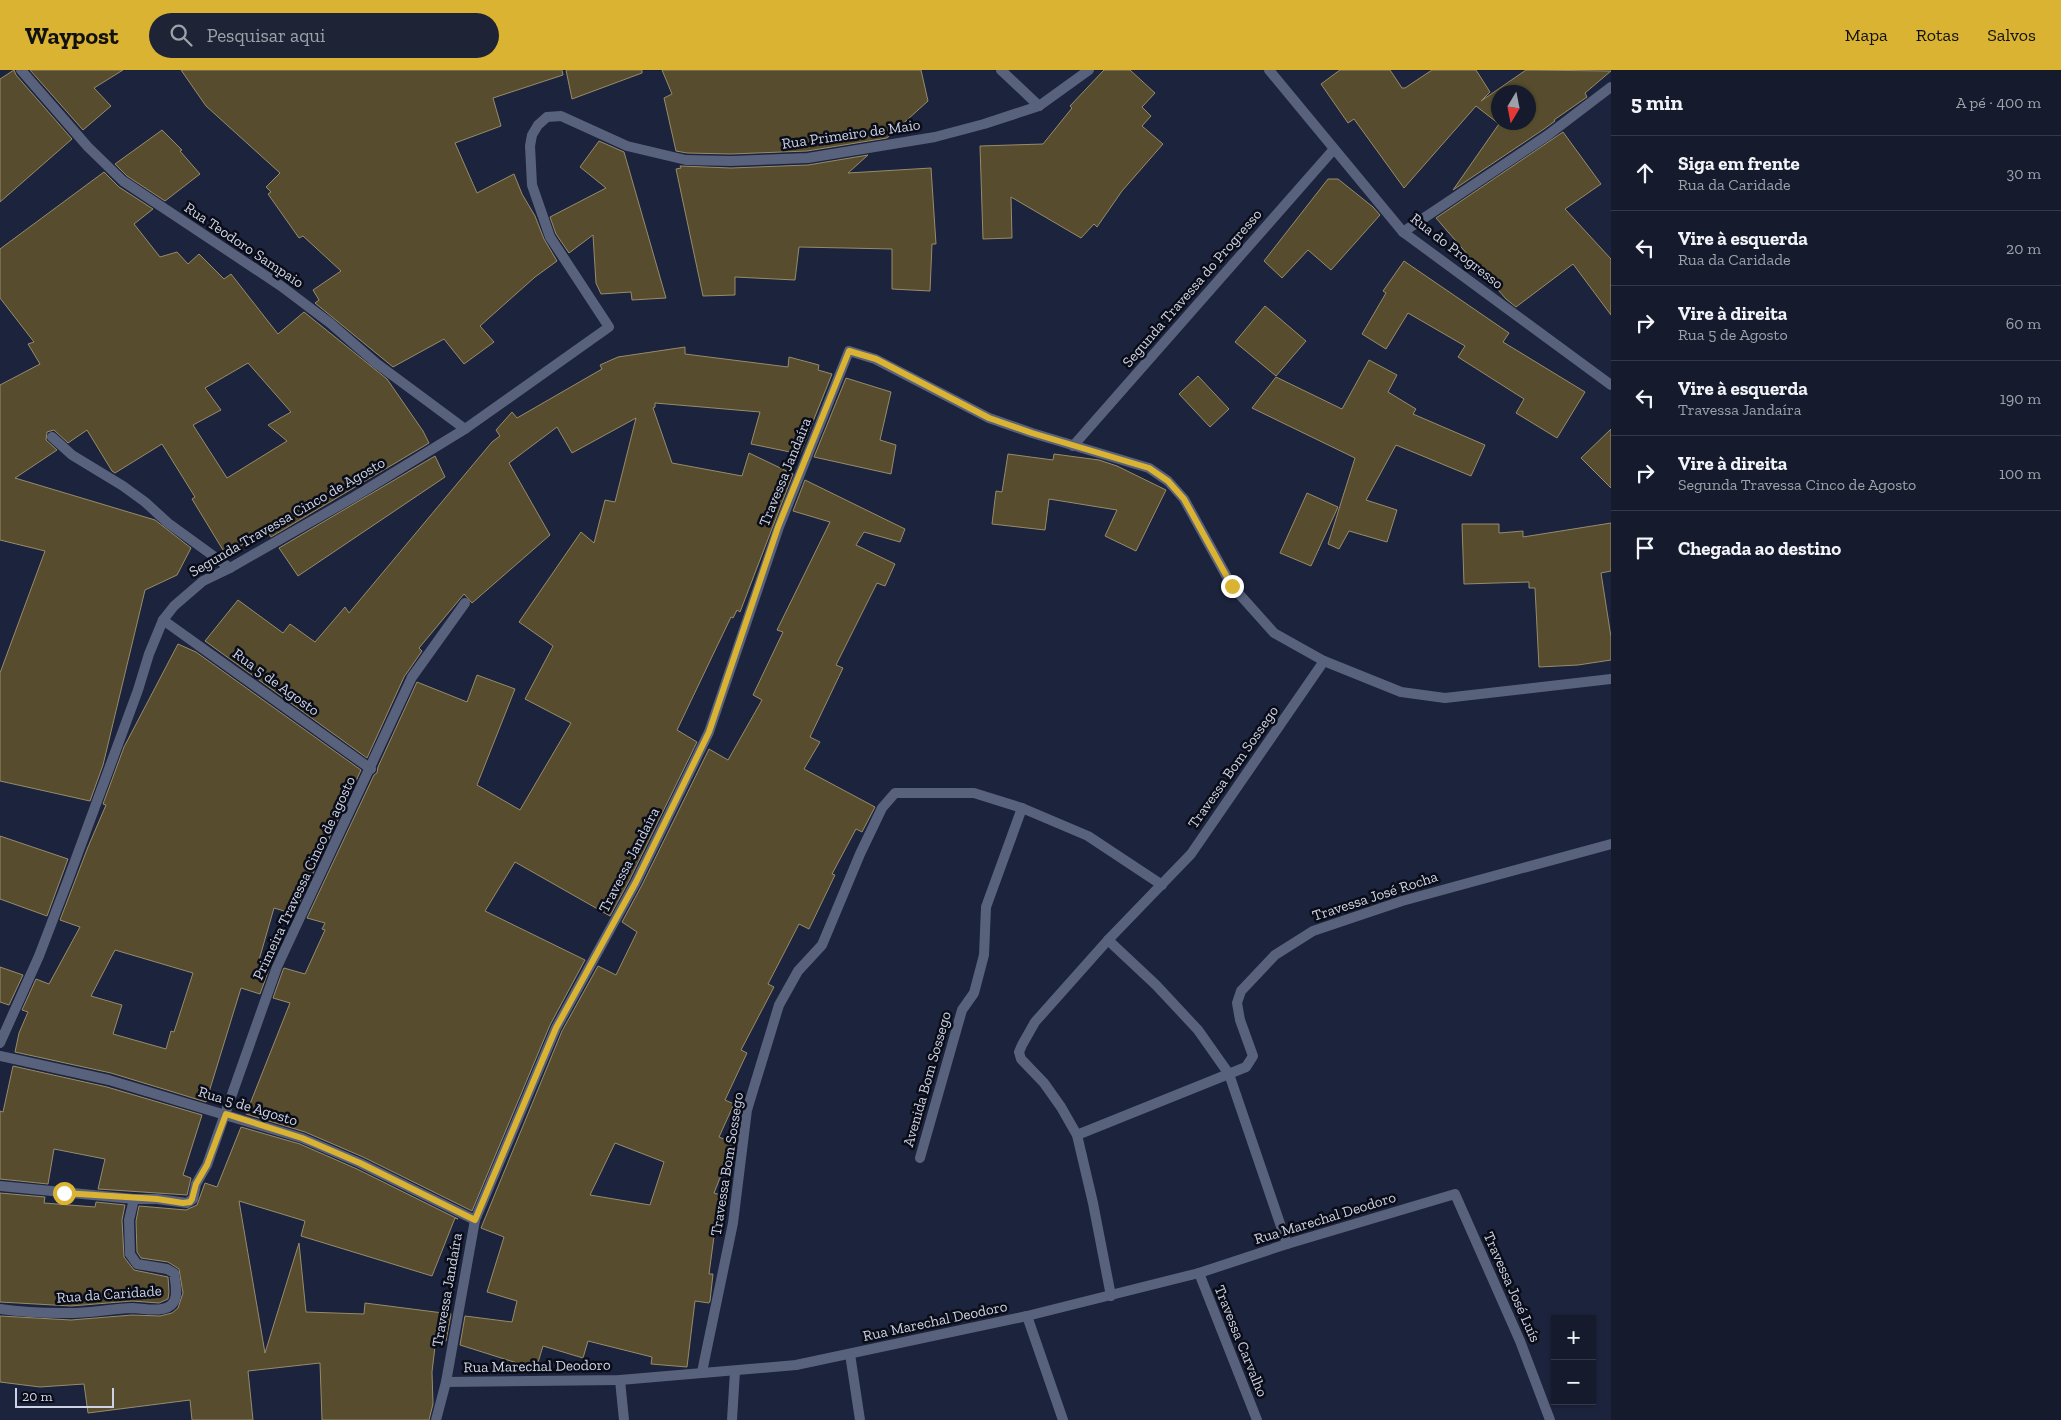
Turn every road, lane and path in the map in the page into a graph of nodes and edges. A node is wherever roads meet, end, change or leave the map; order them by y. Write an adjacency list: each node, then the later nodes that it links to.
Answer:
1 (21, 70): 11 (street, Rua Teodoro Sampaio)
2 (1001, 70): 6 (street)
3 (1089, 70): 6 (street, Rua Primeiro de Maio)
4 (1269, 70): 7 (street, Rua do Progresso)
5 (1611, 86): 8 (street)
6 (1039, 106): 9 (street, Rua Primeiro de Maio)
7 (1334, 149): 8 (street, Rua do Progresso); 13 (street, Segunda Travessa do Progresso)
8 (1403, 232): 10 (street, Rua do Progresso)
9 (609, 327): 11 (street, Segunda Travessa Cinco de Agosto)
10 (1611, 385)
11 (465, 429): 14 (street, Segunda Travessa Cinco de Agosto)
12 (52, 436): 14 (street)
13 (1073, 446): 17 (street); 33 (street, Travessa Jandaíra)
14 (230, 568): 16 (street, Segunda Travessa Cinco de Agosto)
15 (464, 603): 19 (street, Primeira Travessa Cinco de agosto)
16 (163, 620): 19 (street, Rua 5 de Agosto); 24 (street, Segunda Travessa Cinco de Agosto)
17 (1324, 662): 18 (street); 22 (street, Travessa Bom Sossego)
18 (1611, 679)
19 (371, 769): 27 (street, Primeira Travessa Cinco de agosto)
20 (1022, 808): 22 (street); 29 (street, Avenida Bom Sossego); 41 (street, Travessa Bom Sossego)
21 (1611, 844): 26 (street, Travessa José Rocha)
22 (1162, 885): 23 (street, Travessa Bom Sossego)
23 (1108, 940): 26 (street); 28 (street, Travessa Bom Sossego)
24 (0, 1043)
25 (0, 1056): 27 (street, Rua 5 de Agosto)
26 (1229, 1074): 28 (street); 34 (street)
27 (226, 1114): 32 (street); 33 (street, Rua 5 de Agosto)
28 (1077, 1135): 36 (street)
29 (920, 1158)
30 (0, 1186): 32 (street)
31 (1455, 1194): 34 (street, Rua Marechal Deodoro); 50 (street, Travessa José Luís)
32 (134, 1199): 37 (street, Rua da Caridade)
33 (475, 1220): 43 (street, Travessa Jandaíra)
34 (1287, 1244): 35 (street, Rua Marechal Deodoro)
35 (1198, 1273): 36 (street, Rua Marechal Deodoro); 49 (street, Travessa Carvalho)
36 (1111, 1296): 38 (street, Rua Marechal Deodoro)
37 (0, 1309)
38 (1027, 1316): 39 (street, Rua Marechal Deodoro); 48 (street)
39 (850, 1354): 40 (street, Rua Marechal Deodoro); 47 (street)
40 (736, 1371): 41 (street, Rua Marechal Deodoro); 46 (street)
41 (702, 1372): 42 (street, Rua Marechal Deodoro)
42 (620, 1380): 43 (street, Rua Marechal Deodoro); 45 (street)
43 (446, 1382): 44 (street, Rua Marechal Deodoro)
44 (436, 1420)
45 (624, 1420)
46 (732, 1420)
47 (860, 1420)
48 (1062, 1420)
49 (1257, 1420)
50 (1550, 1420)

